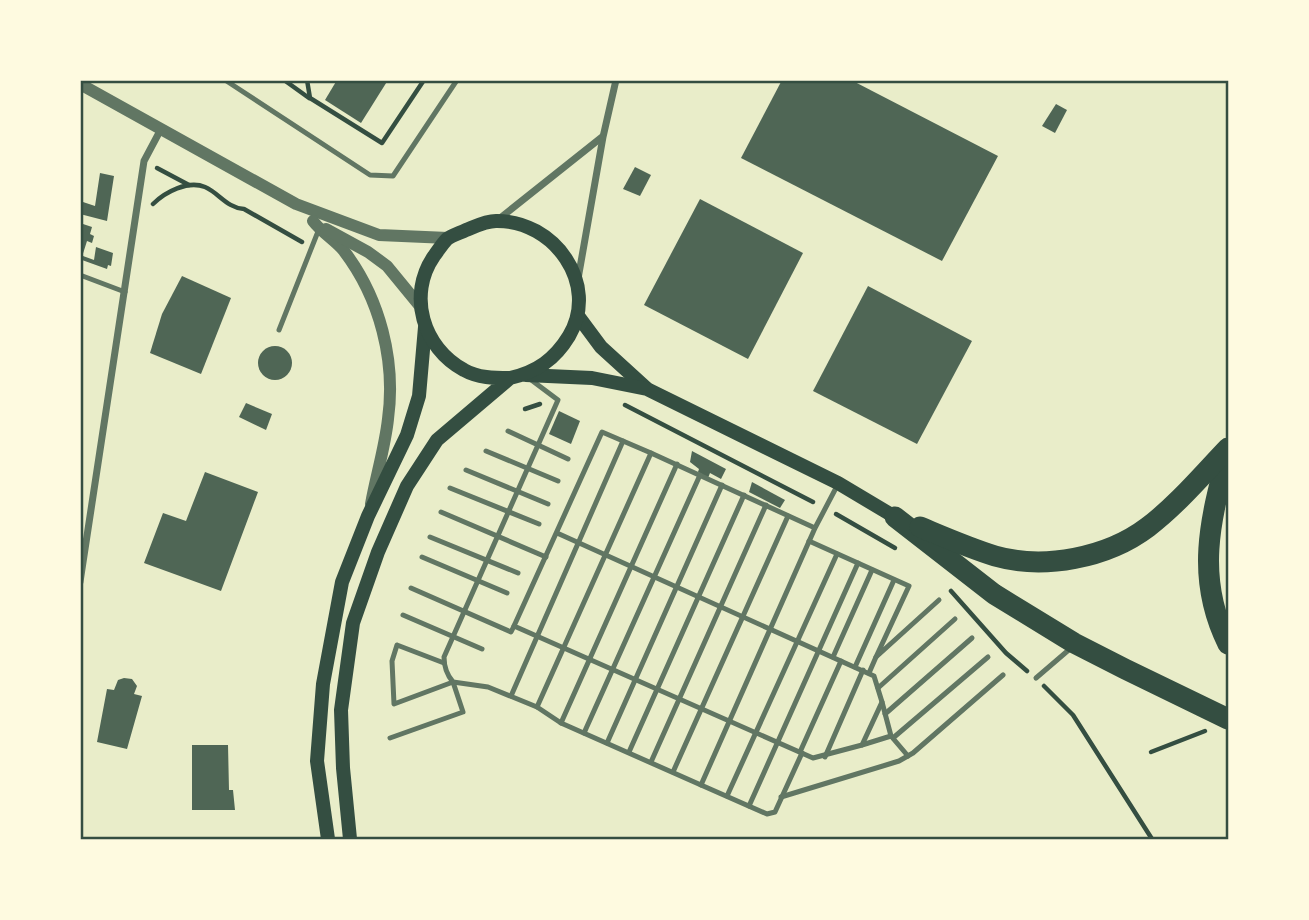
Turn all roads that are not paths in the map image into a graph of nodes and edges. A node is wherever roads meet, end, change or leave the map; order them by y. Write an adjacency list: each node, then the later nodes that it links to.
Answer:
1 (225, 80): 2 (lane)
2 (457, 80)
3 (616, 80): 6 (street)
4 (80, 85): 5 (street)
5 (161, 129): 7 (street); 13 (street)
6 (603, 137): 8 (street); 12 (street)
7 (296, 204): 9 (street); 10 (street)
8 (497, 221): 10 (main road); 12 (main road)
9 (316, 225): 14 (street); 17 (lane); 41 (street)
10 (448, 238): 14 (main road)
11 (80, 275): 13 (lane)
12 (577, 283): 15 (main road)
13 (125, 292): 63 (street)
14 (419, 305): 16 (main road)
15 (578, 316): 18 (main road); 19 (main road)
16 (425, 327): 18 (main road); 41 (main road)
17 (279, 330)
18 (517, 376): 19 (main road); 22 (lane); 127 (main road)
19 (647, 389): 32 (main road)
20 (508, 431): 22 (lane)
21 (624, 441): 25 (lane); 46 (lane); 50 (lane)
22 (538, 444): 26 (lane); 28 (lane)
23 (1228, 450): 43 (highway); 81 (highway)
24 (486, 451): 28 (lane)
25 (651, 453): 27 (lane); 52 (lane)
26 (568, 459)
27 (677, 464): 30 (lane); 57 (lane)
28 (528, 469): 31 (lane); 35 (lane)
29 (466, 470): 35 (lane)
30 (699, 475): 33 (lane); 60 (lane)
31 (558, 481)
32 (838, 483): 43 (main road); 45 (lane)
33 (722, 485): 36 (lane); 64 (lane)
34 (450, 488): 39 (lane)
35 (517, 491): 37 (lane); 39 (lane)
36 (744, 495): 38 (lane); 67 (lane)
37 (548, 504)
38 (766, 505): 42 (lane); 69 (lane)
39 (509, 511): 44 (lane); 47 (lane)
40 (441, 512): 47 (lane)
41 (368, 516): 126 (main road)
42 (788, 516): 45 (lane); 72 (lane)
43 (895, 517): 80 (highway)
44 (539, 524)
45 (815, 528): 49 (lane)
46 (556, 533): 50 (lane); 54 (lane)
47 (498, 536): 54 (lane); 55 (lane)
48 (430, 537): 55 (lane)
49 (809, 541): 51 (lane); 75 (lane)
50 (578, 543): 52 (lane); 77 (lane)
51 (837, 554): 56 (lane); 79 (lane)
52 (605, 555): 57 (lane); 82 (lane)
53 (422, 557): 62 (lane)
54 (546, 557): 74 (lane)
55 (487, 560): 59 (lane); 62 (lane)
56 (858, 564): 58 (lane); 84 (lane)
57 (631, 567): 60 (lane); 88 (lane)
58 (872, 570): 61 (lane); 85 (lane)
59 (518, 573)
60 (654, 577): 64 (lane); 92 (lane)
61 (894, 580): 86 (lane); 91 (lane)
62 (478, 581): 66 (lane); 70 (lane)
63 (80, 582)
64 (677, 587): 67 (lane); 96 (lane)
65 (411, 588): 70 (lane)
66 (507, 593)
67 (699, 597): 69 (lane); 99 (lane)
68 (939, 600): 86 (lane)
69 (721, 607): 72 (lane); 101 (lane)
70 (464, 612): 74 (lane); 76 (lane)
71 (403, 615): 76 (lane)
72 (743, 617): 75 (lane); 104 (lane)
73 (956, 619): 98 (lane)
74 (514, 626): 77 (lane)
75 (770, 629): 79 (lane); 106 (lane)
76 (454, 636): 83 (lane); 90 (lane)
77 (537, 636): 82 (lane); 100 (lane)
78 (972, 638): 105 (lane)
79 (797, 641): 84 (lane); 110 (lane)
80 (1074, 643): 95 (lane); 108 (highway)
81 (1228, 644)
82 (563, 648): 88 (lane); 103 (lane)
83 (482, 649)
84 (819, 651): 85 (lane); 114 (lane)
85 (833, 657): 89 (lane)
86 (876, 657): 93 (lane)
87 (988, 657): 111 (lane)
88 (589, 660): 92 (lane); 107 (lane)
89 (841, 661): 91 (lane); 117 (lane)
90 (444, 663): 97 (lane); 97 (lane)
91 (855, 667): 93 (lane)
92 (612, 670): 96 (lane); 109 (lane)
93 (866, 672): 98 (lane); 119 (lane)
94 (1003, 675): 118 (lane)
95 (1037, 678)
96 (635, 680): 99 (lane); 113 (lane)
97 (453, 682): 100 (lane); 112 (lane)
98 (878, 688): 102 (lane)
99 (657, 690): 101 (lane); 116 (lane)
100 (511, 696): 103 (lane)
101 (679, 699): 104 (lane); 120 (lane)
102 (882, 702): 105 (lane); 115 (lane)
103 (537, 706): 107 (lane)
104 (701, 709): 106 (lane); 121 (lane)
105 (885, 713): 111 (lane)
106 (729, 722): 110 (lane); 122 (lane)
107 (561, 723): 109 (lane)
108 (1221, 724)
109 (584, 733): 113 (lane)
110 (756, 733): 114 (lane); 123 (lane)
111 (892, 737): 115 (lane); 118 (lane)
112 (390, 738)
113 (607, 743): 116 (lane)
114 (778, 743): 117 (lane); 125 (lane)
115 (862, 745): 119 (lane)
116 (629, 752): 120 (lane)
117 (801, 753): 119 (lane); 124 (lane)
118 (908, 756): 124 (lane)
119 (825, 757)
120 (651, 762): 121 (lane)
121 (673, 772): 122 (lane)
122 (701, 785): 123 (lane)
123 (727, 796): 125 (lane)
124 (781, 797): 125 (lane)
125 (749, 806)
126 (328, 839)
127 (350, 839)

